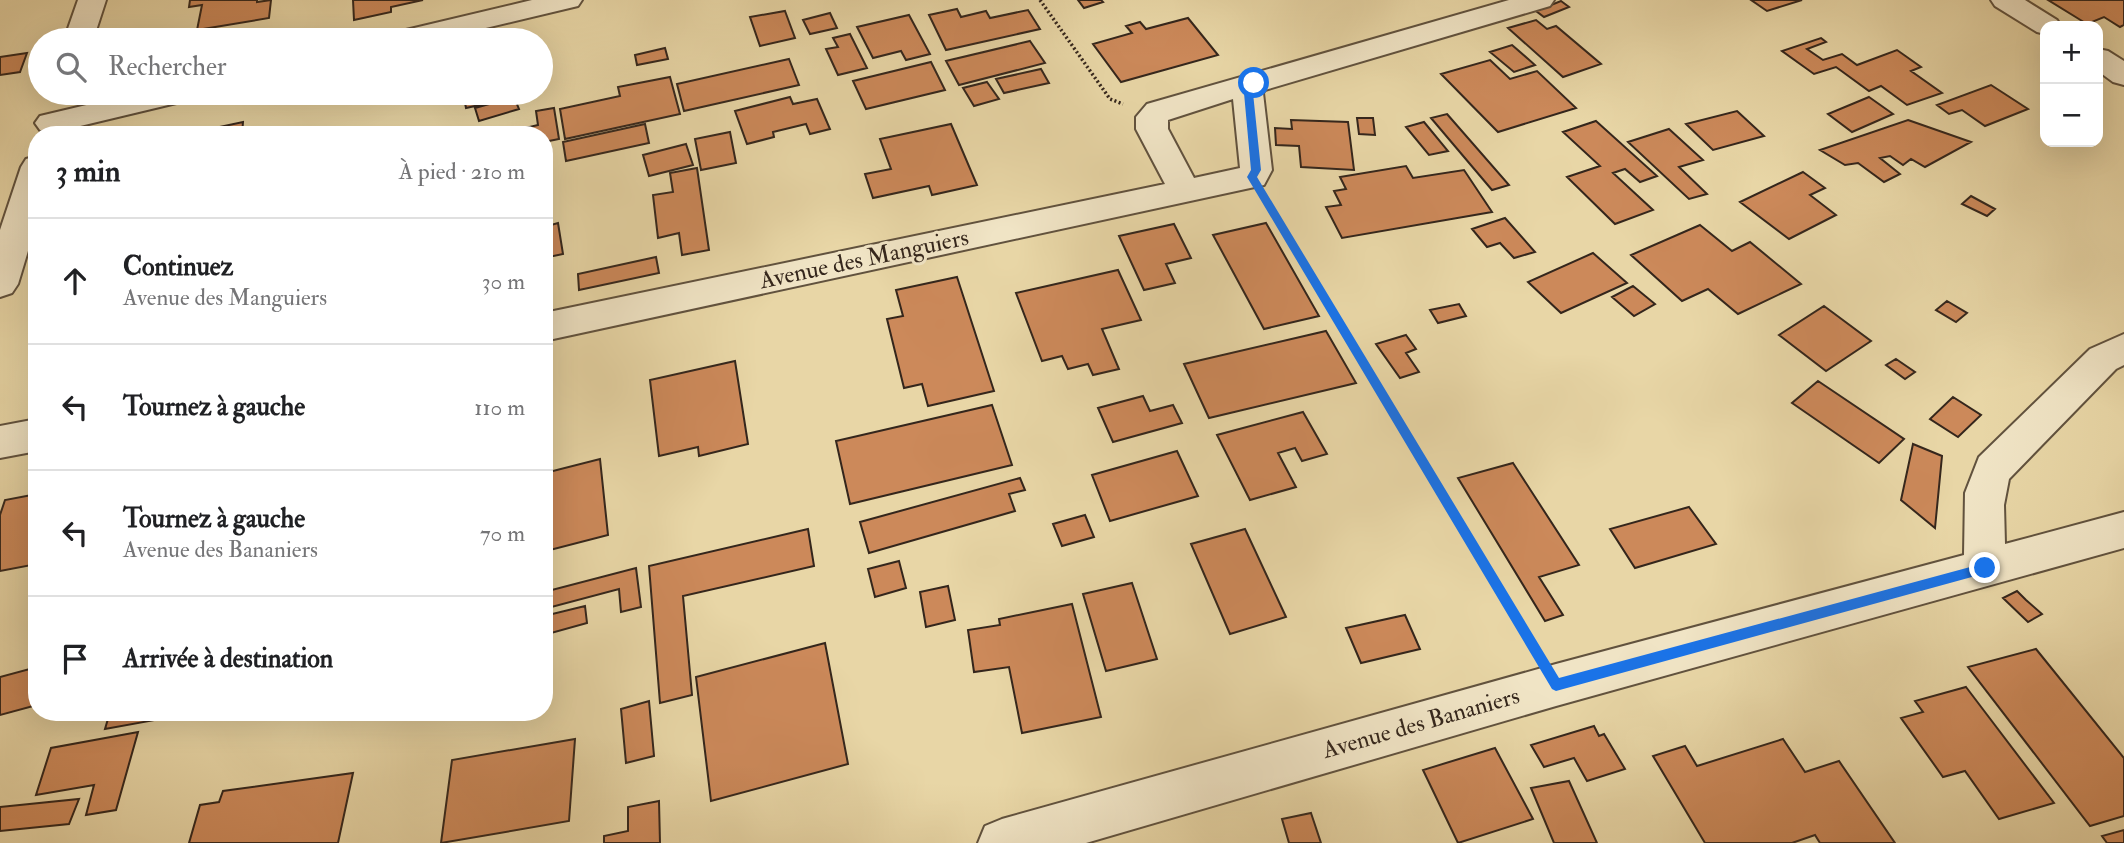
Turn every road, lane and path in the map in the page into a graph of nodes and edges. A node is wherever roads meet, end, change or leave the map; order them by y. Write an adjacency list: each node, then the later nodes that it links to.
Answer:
1 (92, 0): 7 (street)
2 (568, 0): 8 (street)
3 (1040, 0): 14 (path)
4 (1541, 0): 11 (street)
5 (2005, 0): 6 (street)
6 (2040, 22)
7 (83, 28)
8 (450, 28)
9 (2103, 61): 10 (street)
10 (2124, 75)
11 (1254, 83): 14 (street); 17 (street)
12 (57, 105): 15 (street)
13 (135, 105): 16 (street)
14 (1152, 117): 18 (street)
15 (50, 126)
16 (60, 126)
17 (1252, 177): 18 (street, Avenue des Manguiers); 27 (path)
18 (1184, 190): 21 (street, Avenue des Manguiers)
19 (28, 195): 20 (street)
20 (0, 284)
21 (553, 325)
22 (2124, 348): 26 (street)
23 (28, 437): 24 (street)
24 (0, 442)
25 (2124, 530): 26 (street, Avenue des Bananiers)
26 (1985, 568): 27 (street, Avenue des Bananiers)
27 (1556, 685): 28 (street, Avenue des Bananiers)
28 (1002, 843)

